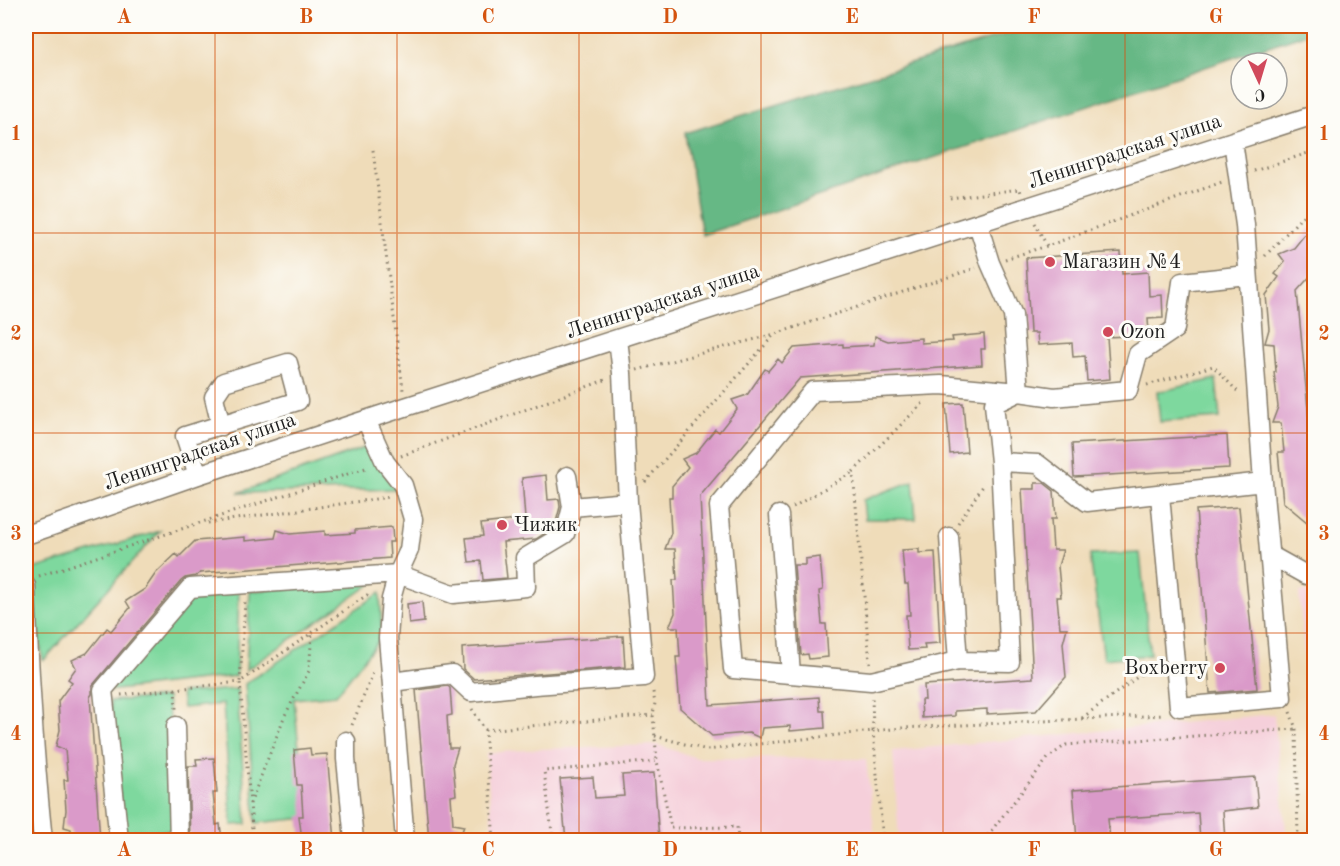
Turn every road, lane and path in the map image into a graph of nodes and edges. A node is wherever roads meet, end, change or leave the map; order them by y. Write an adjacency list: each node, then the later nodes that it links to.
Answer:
1 (1314, 115): 2 (street, Ленинградская улица)
2 (1233, 141): 5 (street); 7 (street, Ленинградская улица)
3 (373, 150): 16 (path)
4 (1314, 151): 5 (path)
5 (1238, 176): 8 (path); 9 (street)
6 (1314, 204): 9 (path)
7 (978, 224): 8 (street); 11 (street, Ленинградская улица)
8 (990, 263): 10 (path); 15 (street)
9 (1247, 275): 14 (street); 17 (street)
10 (775, 334): 12 (path); 28 (path)
11 (618, 339): 12 (street); 16 (street, Ленинградская улица)
12 (622, 374): 20 (path); 28 (street)
13 (941, 385): 15 (street); 22 (path); 44 (street)
14 (1128, 390): 15 (street); 17 (path)
15 (1019, 392): 21 (street)
16 (405, 407): 18 (street, Ленинградская улица)
17 (1258, 412): 25 (street)
18 (366, 420): 20 (street); 23 (street, Ленинградская улица)
19 (221, 426): 19 (street); 23 (street)
20 (385, 462): 26 (street); 31 (path)
21 (1000, 462): 27 (street); 33 (path); 41 (street)
22 (853, 472): 30 (path); 46 (path)
23 (198, 475): 32 (street, Ленинградская улица)
24 (567, 476): 29 (street)
25 (1263, 482): 27 (street); 34 (street)
26 (406, 495): 31 (path); 35 (street)
27 (1160, 495): 40 (street)
28 (628, 502): 29 (street); 45 (street)
29 (572, 507): 35 (street)
30 (779, 515): 44 (street)
31 (201, 524): 37 (path)
32 (26, 535)
33 (949, 537): 41 (street)
34 (1270, 555): 36 (street); 40 (street)
35 (398, 574): 38 (street); 39 (path); 48 (street)
36 (1314, 575)
37 (31, 581): 42 (street)
38 (246, 584): 47 (path); 50 (street)
39 (312, 633): 47 (path); 63 (path)
40 (1173, 652): 55 (path)
41 (958, 661): 46 (street)
42 (27, 668): 65 (street)
43 (375, 669): 61 (path)
44 (791, 674): 46 (street)
45 (644, 677): 48 (street); 54 (path)
46 (871, 681): 59 (path)
47 (240, 682): 49 (path); 63 (path)
48 (392, 682): 70 (street)
49 (175, 689): 50 (path); 56 (path)
50 (102, 697): 66 (street)
51 (468, 702): 58 (path)
52 (1289, 708): 57 (path)
53 (1173, 714): 55 (path)
54 (653, 715): 58 (path); 60 (path)
55 (1080, 719): 59 (path)
56 (176, 726): 67 (street)
57 (1296, 729): 76 (path); 77 (path)
58 (485, 730): 64 (path)
59 (873, 731): 60 (path); 75 (path)
60 (655, 736): 62 (path)
61 (346, 741): 69 (street)
62 (657, 761): 73 (path); 74 (path)
63 (250, 806): 68 (path)
64 (494, 833): 71 (path); 72 (path)
65 (43, 840)
66 (119, 840)
67 (178, 840)
68 (253, 840)
69 (354, 840)
70 (405, 840)
71 (489, 840)
72 (494, 840)
73 (553, 840)
74 (738, 840)
75 (883, 840)
76 (984, 840)
77 (1298, 840)

